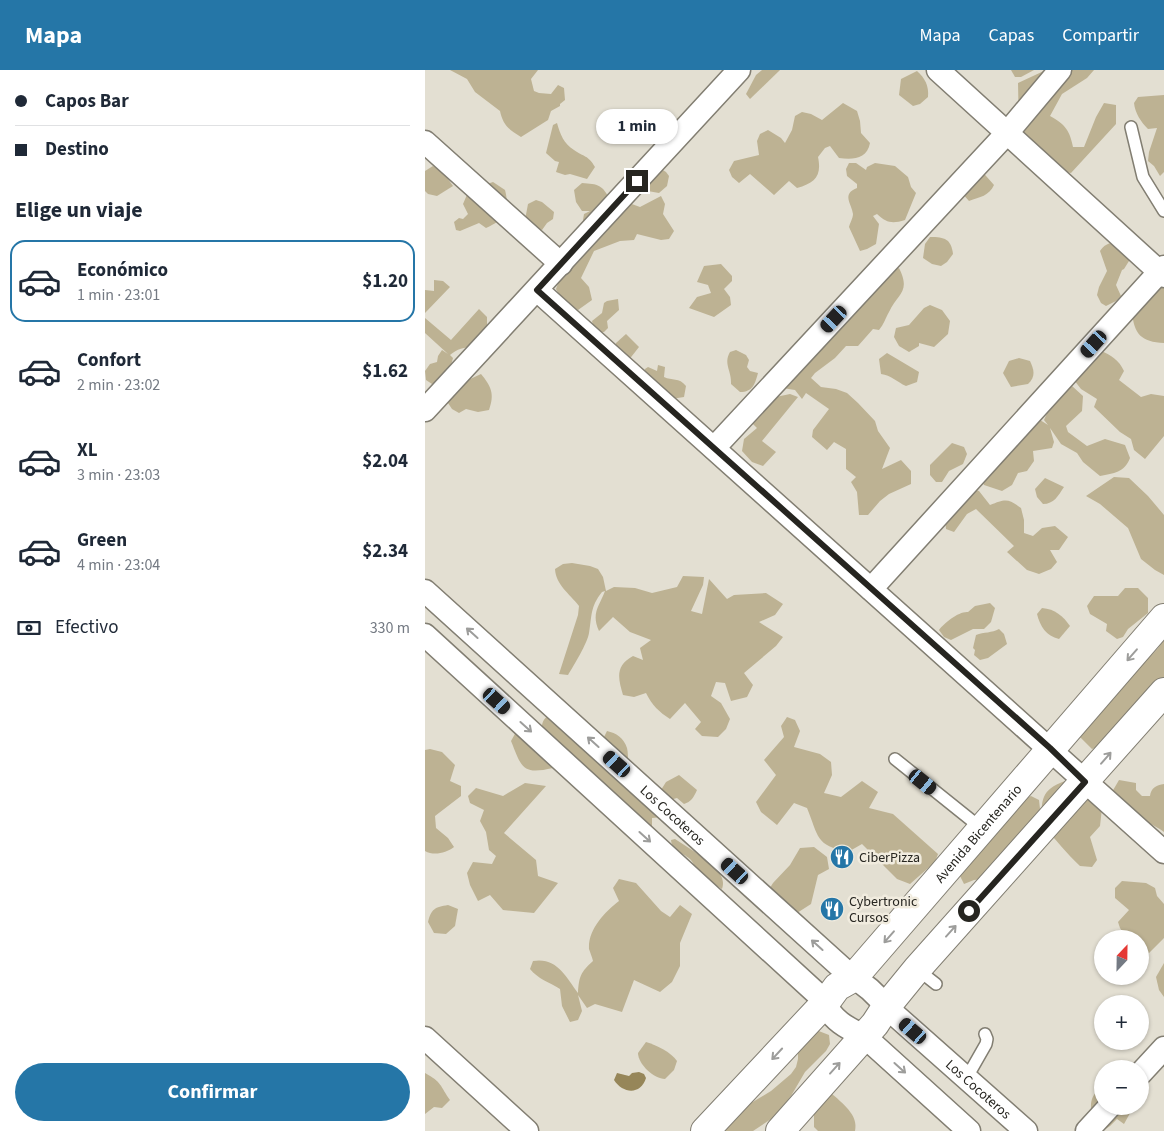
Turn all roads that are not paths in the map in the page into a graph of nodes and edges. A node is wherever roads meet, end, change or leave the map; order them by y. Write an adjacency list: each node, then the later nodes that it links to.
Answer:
1 (739, 70): 8 (street)
2 (938, 70): 5 (street)
3 (1060, 70): 5 (street)
4 (1131, 127): 7 (lane)
5 (1007, 133): 9 (street); 12 (street)
6 (425, 142): 8 (street)
7 (1164, 211)
8 (561, 264): 10 (street)
9 (1163, 272): 13 (street)
10 (537, 290): 11 (street); 12 (street)
11 (425, 410)
12 (714, 448): 13 (street)
13 (871, 589): 18 (street)
14 (425, 591): 23 (street, Los Cocoteros, one-way to 14)
15 (1164, 618): 18 (street, Avenida Bicentenario, one-way to 18)
16 (425, 635): 24 (street, one-way to 24)
17 (1164, 692): 20 (street, one-way to 17)
18 (1050, 748): 20 (street); 21 (street, Avenida Bicentenario)
19 (895, 759): 21 (lane)
20 (1085, 782): 22 (street); 25 (street, one-way to 20)
21 (981, 828): 23 (street, Avenida Bicentenario, one-way to 23)
22 (1164, 852)
23 (853, 978): 24 (street, Avenida Bicentenario); 25 (street)
24 (826, 1002): 27 (street); 34 (street, Avenida Bicentenario, one-way to 34)
25 (886, 1007): 27 (street); 31 (street, Los Cocoteros)
26 (985, 1034): 31 (lane)
27 (864, 1036): 35 (street, one-way to 27); 36 (street, one-way to 36)
28 (426, 1041): 33 (street)
29 (1164, 1048): 30 (street)
30 (1149, 1064)
31 (967, 1079): 37 (street, Los Cocoteros)
32 (1102, 1115): 38 (street)
33 (527, 1131)
34 (705, 1131)
35 (780, 1131)
36 (969, 1131)
37 (1026, 1131)
38 (1087, 1131)

